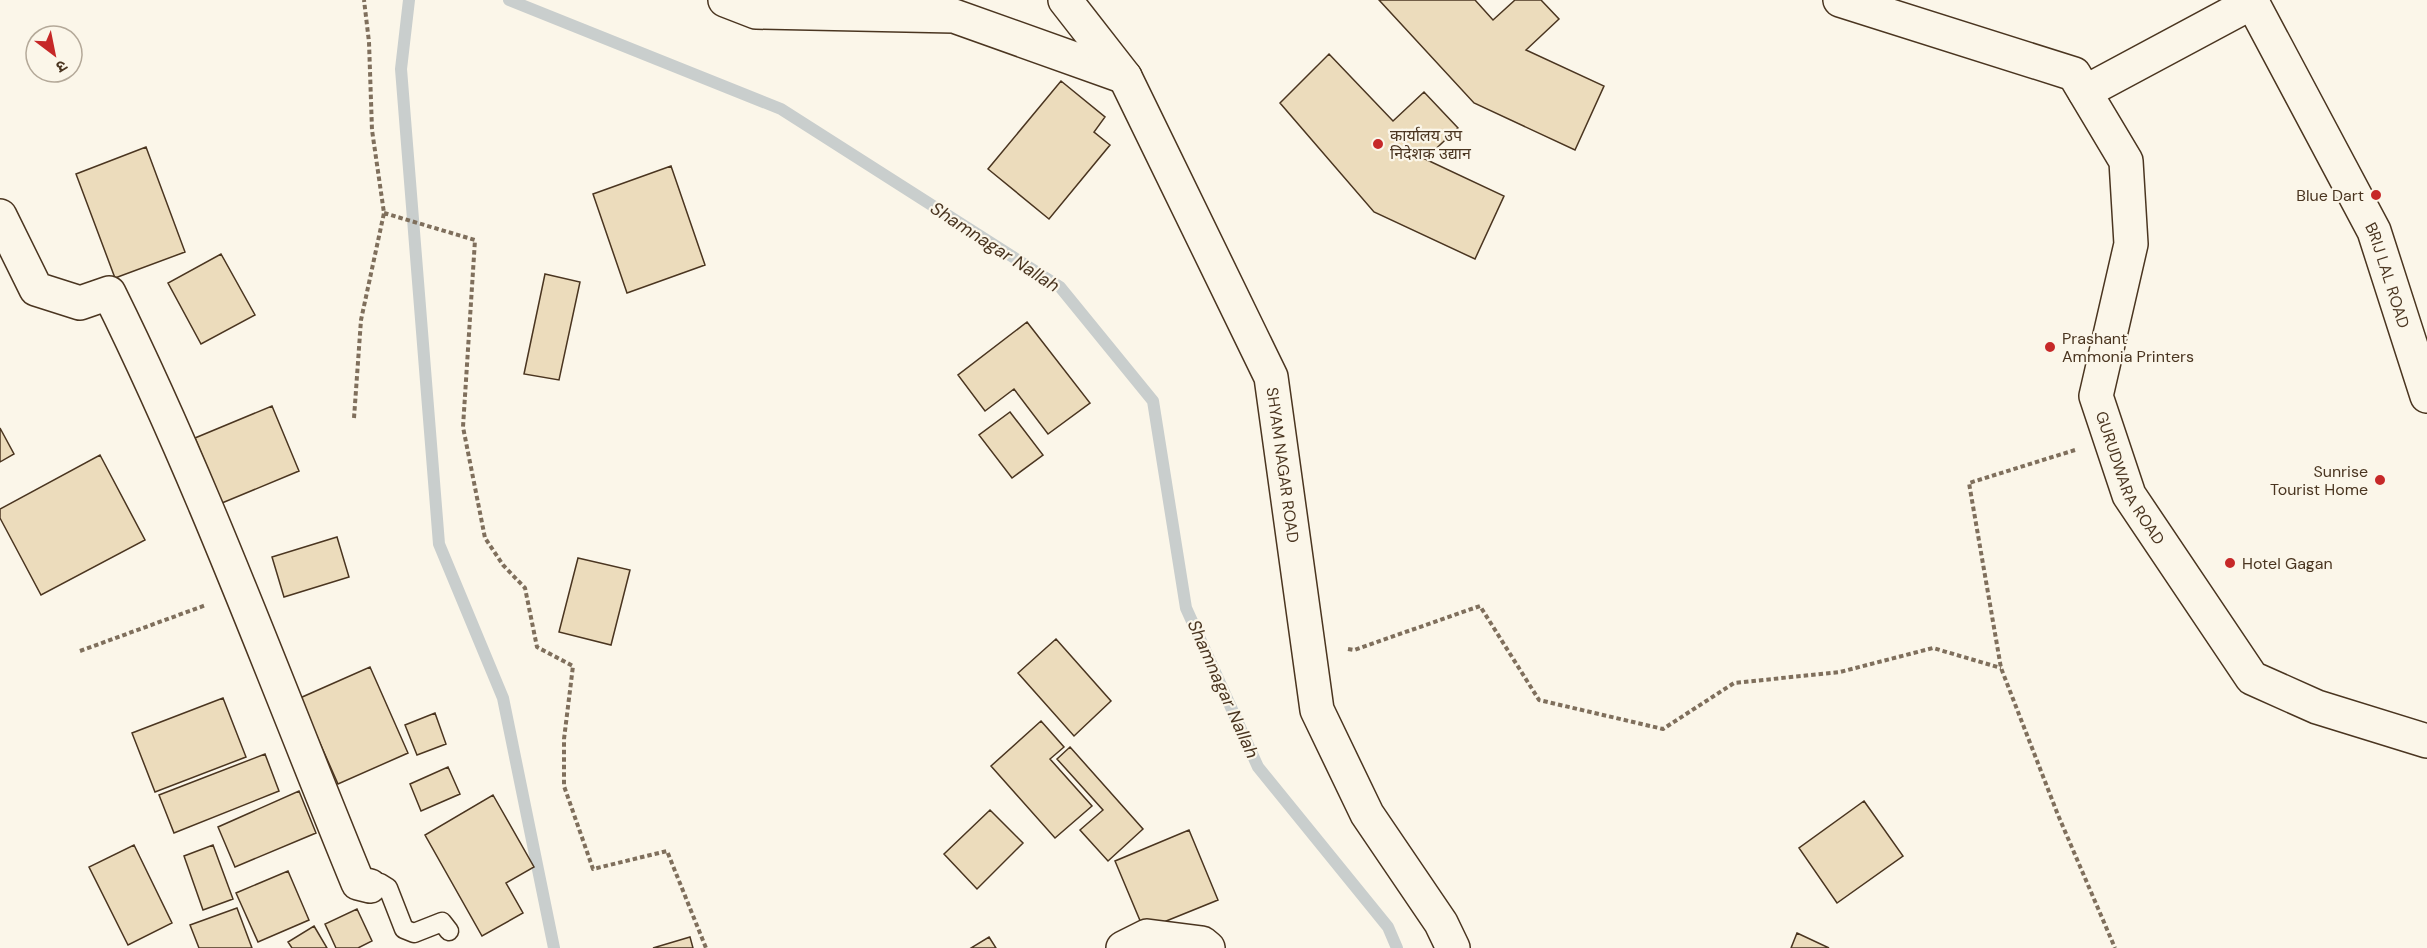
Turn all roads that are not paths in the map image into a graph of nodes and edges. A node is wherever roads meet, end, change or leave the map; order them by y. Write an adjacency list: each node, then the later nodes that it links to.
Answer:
1 (725, 0): 5 (street)
2 (1065, 0): 5 (street, SHYAM NAGAR ROAD)
3 (1840, 0): 6 (street, GURUDWARA ROAD)
4 (2252, 1): 6 (street); 8 (street, BRIJ LAL ROAD)
5 (1125, 77): 14 (street, SHYAM NAGAR ROAD)
6 (2085, 92): 9 (street, GURUDWARA ROAD)
7 (0, 216): 10 (street)
8 (2427, 396)
9 (2427, 741)
10 (370, 886): 11 (lane)
11 (449, 932)
12 (1123, 948): 13 (street)
13 (1208, 948)
14 (1453, 948)

